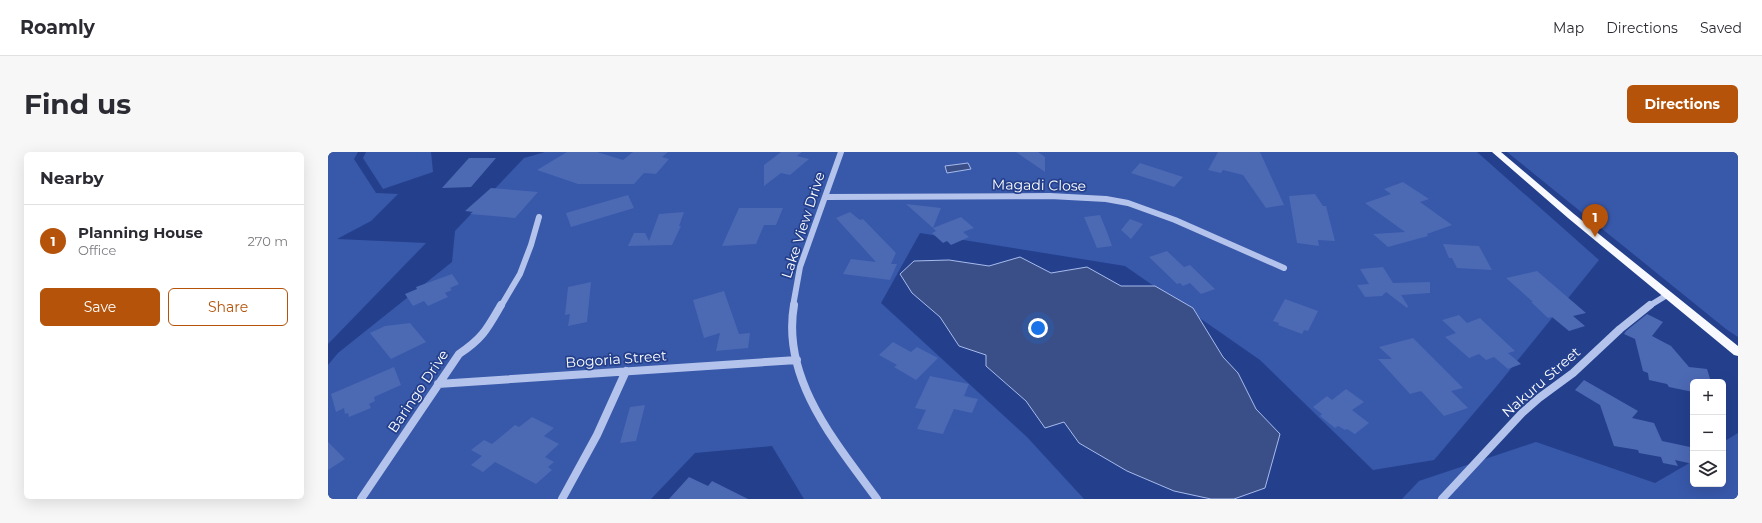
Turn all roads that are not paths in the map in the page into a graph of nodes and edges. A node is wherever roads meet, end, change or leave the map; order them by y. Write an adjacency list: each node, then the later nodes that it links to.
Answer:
1 (841, 152): 3 (street, Lake View Drive)
2 (1496, 152): 6 (main road)
3 (825, 197): 5 (street, Magadi Close); 8 (street, Lake View Drive)
4 (539, 216): 10 (street, Baringo Drive)
5 (1284, 268)
6 (1667, 295): 7 (main road); 14 (street, Nakuru Street)
7 (1738, 352)
8 (797, 360): 9 (street, Bogoria Street); 13 (street, Lake View Drive)
9 (626, 371): 10 (street, Bogoria Street); 12 (street)
10 (438, 384): 11 (street, Baringo Drive)
11 (361, 499)
12 (562, 499)
13 (877, 499)
14 (1442, 499)

